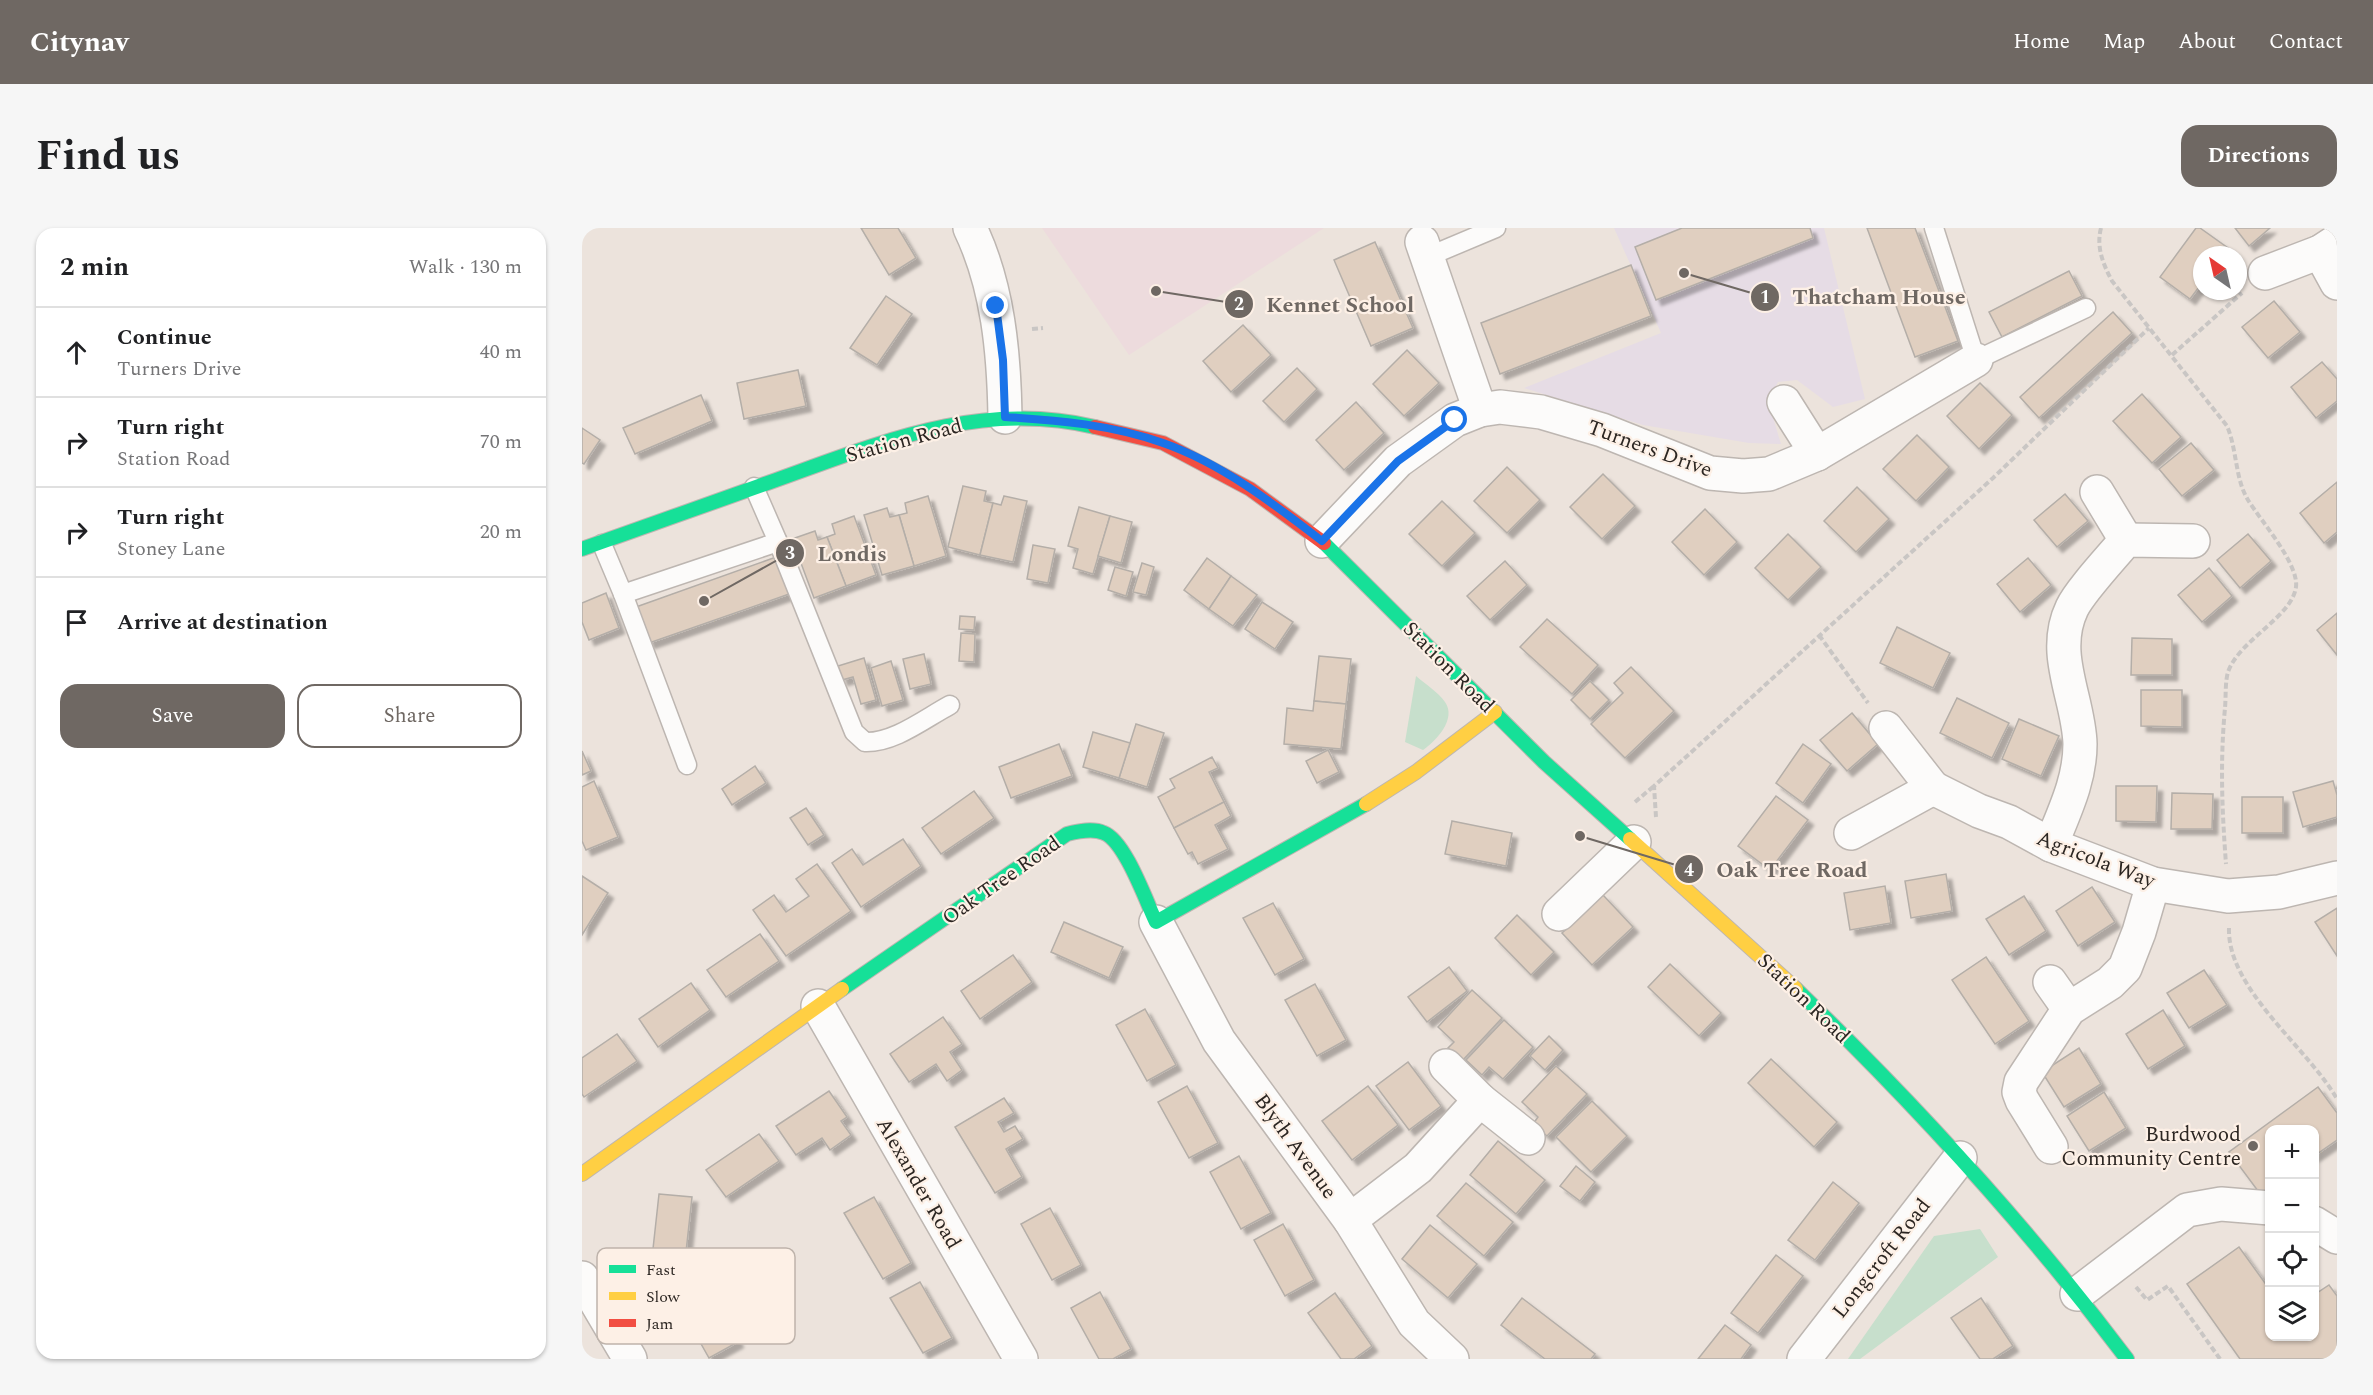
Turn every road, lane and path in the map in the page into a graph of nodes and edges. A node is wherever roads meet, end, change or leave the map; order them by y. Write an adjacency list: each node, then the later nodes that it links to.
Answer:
1 (970, 228): 14 (street)
2 (1496, 228): 5 (lane)
3 (1934, 228): 11 (lane)
4 (2329, 247): 6 (street); 7 (street)
5 (1424, 250): 13 (street)
6 (2265, 273): 10 (path)
7 (2337, 283)
8 (2086, 308): 11 (lane)
9 (2150, 327): 25 (path)
10 (2172, 355)
11 (1976, 360): 15 (street, Turners Drive)
12 (1784, 402): 15 (street)
13 (1480, 410): 15 (street, Turners Drive); 19 (street, Turners Drive)
14 (1005, 417): 16 (street, Station Road); 19 (street, Station Road)
15 (1817, 454)
16 (754, 487): 21 (lane); 22 (street, Station Road)
17 (2097, 492): 18 (street)
18 (2126, 540): 20 (street); 35 (street)
19 (1322, 541): 27 (street, Station Road)
20 (2193, 541)
21 (778, 542): 24 (lane); 26 (lane)
22 (602, 544): 23 (street, Station Road); 24 (lane)
23 (582, 549)
24 (622, 594): 29 (lane)
25 (1819, 635): 28 (path); 30 (path)
26 (950, 705)
27 (1495, 712): 34 (street, Station Road); 39 (street)
28 (1886, 728): 31 (street, Agricola Way)
29 (687, 765)
30 (1654, 786): 32 (path); 34 (path)
31 (1933, 788): 33 (street); 35 (street, Agricola Way)
32 (1633, 805)
33 (1851, 833)
34 (1645, 834): 38 (street); 49 (street, Station Road)
35 (2050, 845): 37 (street, Agricola Way)
36 (2337, 878): 37 (street, Agricola Way)
37 (2152, 884): 43 (street)
38 (1559, 915)
39 (1156, 922): 42 (street, Oak Tree Road); 52 (street, Blyth Avenue)
40 (2229, 922): 45 (path)
41 (2050, 982): 43 (street)
42 (818, 1006): 50 (street, Oak Tree Road); 61 (street, Alexander Road)
43 (2069, 1009): 48 (street)
44 (1446, 1066): 46 (street)
45 (2337, 1099)
46 (1480, 1101): 47 (street); 52 (street)
47 (1528, 1138)
48 (2051, 1147)
49 (1960, 1158): 57 (street, Station Road); 63 (street, Longcroft Road)
50 (582, 1174)
51 (2265, 1208): 57 (street)
52 (1350, 1220): 62 (street, Blyth Avenue)
53 (2319, 1226): 54 (street)
54 (2337, 1237)
55 (582, 1278): 58 (street)
56 (2132, 1281): 65 (path)
57 (2076, 1294): 64 (street, Station Road)
58 (597, 1303)
59 (621, 1344): 60 (street)
60 (630, 1359)
61 (1021, 1359)
62 (1452, 1359)
63 (1804, 1359)
64 (2127, 1359)
65 (2220, 1359)

